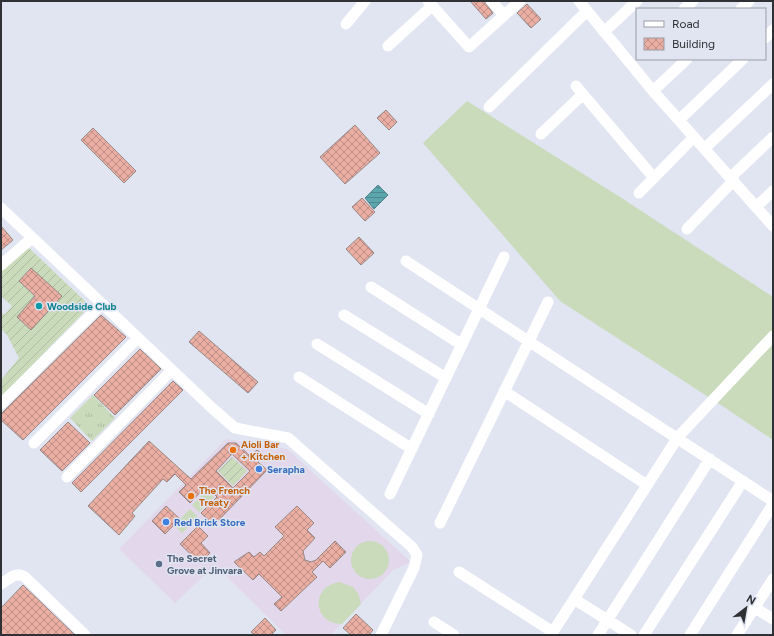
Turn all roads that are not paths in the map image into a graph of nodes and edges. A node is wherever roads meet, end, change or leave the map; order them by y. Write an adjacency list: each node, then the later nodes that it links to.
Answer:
1 (365, 1): 11 (street)
2 (491, 1): 10 (street)
3 (520, 1): 10 (street)
4 (580, 1): 9 (street)
5 (638, 1): 12 (street)
6 (693, 1): 8 (street)
7 (430, 4): 10 (street); 13 (street)
8 (685, 8)
9 (587, 11): 12 (street); 19 (street)
10 (504, 15)
11 (346, 24)
12 (604, 32): 14 (street)
13 (388, 46)
14 (633, 58): 18 (street)
15 (686, 60): 18 (street)
16 (742, 60): 20 (street)
17 (773, 84): 24 (street)
18 (653, 91): 20 (street)
19 (489, 107)
20 (679, 120): 22 (street)
21 (541, 134): 25 (street)
22 (694, 136): 24 (street); 25 (street)
23 (773, 137): 26 (street)
24 (705, 148): 26 (street)
25 (654, 178): 28 (street)
26 (732, 179): 29 (street); 32 (street)
27 (773, 190): 29 (street)
28 (639, 193)
29 (756, 207): 31 (street)
30 (1, 208): 33 (street)
31 (773, 226)
32 (687, 229)
33 (32, 238): 36 (street); 39 (street)
34 (504, 257): 40 (street)
35 (406, 261): 40 (street)
36 (1, 265)
37 (371, 287): 46 (street)
38 (548, 302): 44 (street)
39 (102, 304): 43 (street); 51 (street)
40 (479, 309): 44 (street); 46 (street)
41 (344, 315): 49 (street)
42 (773, 336): 53 (street)
43 (138, 338): 47 (street); 54 (street)
44 (529, 341): 50 (street); 53 (street)
45 (317, 344): 52 (street)
46 (462, 345): 49 (street)
47 (172, 370): 57 (street); 74 (street)
48 (299, 377): 55 (street)
49 (446, 378): 52 (street)
50 (504, 391): 59 (street); 63 (street)
51 (1, 404)
52 (428, 414): 55 (street)
53 (678, 437): 56 (street); 59 (street)
54 (34, 443)
55 (412, 449): 60 (street)
56 (710, 459): 58 (street); 70 (street)
57 (67, 477)
58 (743, 481): 61 (street); 78 (street)
59 (647, 485): 67 (street)
60 (390, 494)
61 (773, 501)
62 (773, 504): 79 (street)
63 (440, 523)
64 (459, 572): 72 (street)
65 (773, 579): 68 (street)
66 (1, 584): 73 (street)
67 (574, 599): 70 (street); 72 (street)
68 (754, 608): 69 (street); 80 (street)
69 (773, 619)
70 (608, 620): 76 (street); 77 (street)
71 (434, 622): 75 (street)
72 (552, 634)
73 (85, 635)
74 (381, 635)
75 (454, 635)
76 (598, 635)
77 (631, 635)
78 (644, 635)
79 (690, 635)
80 (737, 635)

